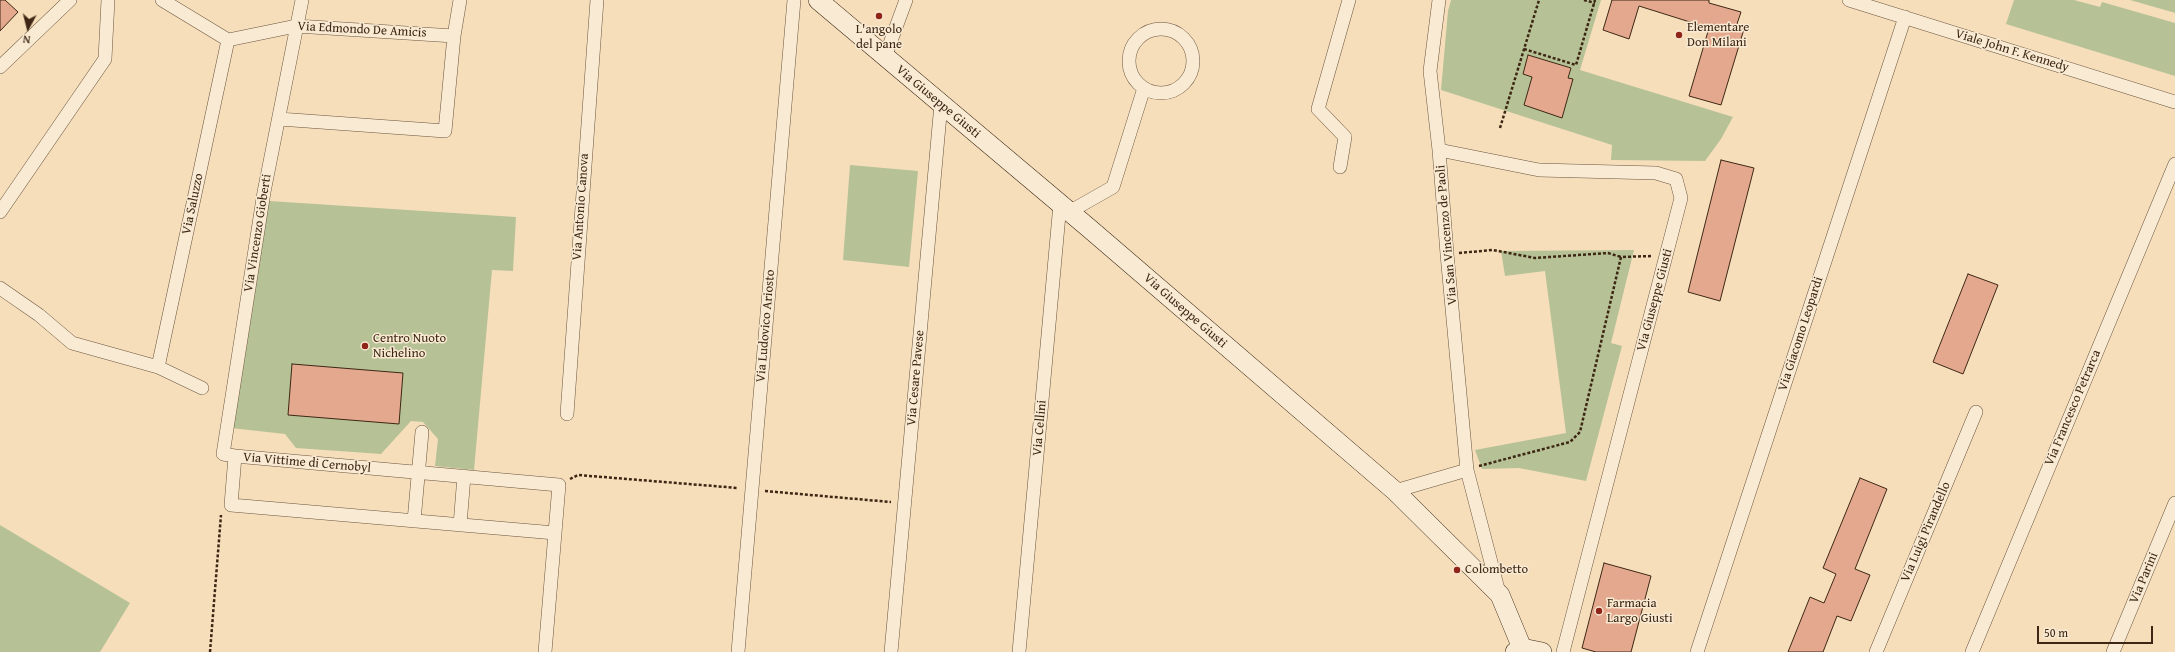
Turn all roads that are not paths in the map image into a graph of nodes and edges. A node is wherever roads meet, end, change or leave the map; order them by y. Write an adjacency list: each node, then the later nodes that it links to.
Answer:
1 (70, 0): 18 (street)
2 (108, 0): 27 (street)
3 (162, 0): 16 (street)
4 (302, 0): 14 (street, Via Vincenzo Gioberti)
5 (460, 0): 15 (street)
6 (597, 0): 32 (street, Via Antonio Canova)
7 (794, 0): 46 (street, Via Ludovico Ariosto)
8 (818, 0): 17 (street, Via Giuseppe Giusti)
9 (906, 0): 17 (street)
10 (1350, 0): 25 (street)
11 (1439, 0): 23 (street, Via San Vincenzo de Paoli)
12 (1849, 0): 13 (street, Viale John F. Kennedy)
13 (1905, 17): 20 (street, Viale John F. Kennedy); 51 (street, Via Giacomo Leopardi)
14 (296, 26): 15 (street, Via Edmondo De Amicis); 16 (street, Via Edmondo De Amicis); 22 (street, Via Vincenzo Gioberti)
15 (454, 36): 22 (street)
16 (228, 40): 29 (street, Via Saluzzo)
17 (886, 57): 21 (street, Via Giuseppe Giusti)
18 (0, 67)
19 (1144, 88): 19 (street); 26 (street)
20 (2175, 102)
21 (941, 104): 26 (street, Via Giuseppe Giusti); 47 (street, Via Cesare Pavese)
22 (279, 118): 34 (street, Via Vincenzo Gioberti)
23 (1439, 150): 35 (street, Via San Vincenzo de Paoli); 50 (street, Via Giuseppe Giusti)
24 (2175, 164): 53 (street, Via Francesco Petrarca)
25 (1340, 167)
26 (1065, 208): 38 (street, Via Giuseppe Giusti); 48 (street, Via Cellini)
27 (0, 212)
28 (0, 288): 29 (street)
29 (158, 368): 30 (street)
30 (202, 388)
31 (1976, 412): 52 (street, Via Luigi Pirandello)
32 (567, 414)
33 (422, 432): 36 (street)
34 (235, 456): 36 (street, Via Vittime di Cernobyl); 40 (street, Via Vittime di Cernobyl)
35 (1467, 470): 38 (street); 43 (street, Via San Vincenzo de Paoli)
36 (418, 472): 37 (street, Via Vittime di Cernobyl); 40 (street)
37 (464, 476): 41 (street); 42 (street, Via Vittime di Cernobyl)
38 (1395, 491): 43 (street, Via Giuseppe Giusti)
39 (2175, 504): 54 (street, Via Parini)
40 (414, 521): 41 (street)
41 (460, 525): 42 (street)
42 (555, 533): 45 (street)
43 (1500, 595): 44 (street, Via Giuseppe Giusti)
44 (1518, 650): 49 (street)
45 (545, 652)
46 (738, 652)
47 (890, 652)
48 (1019, 652)
49 (1542, 652)
50 (1563, 652)
51 (1697, 652)
52 (1876, 652)
53 (1972, 652)
54 (2113, 652)

